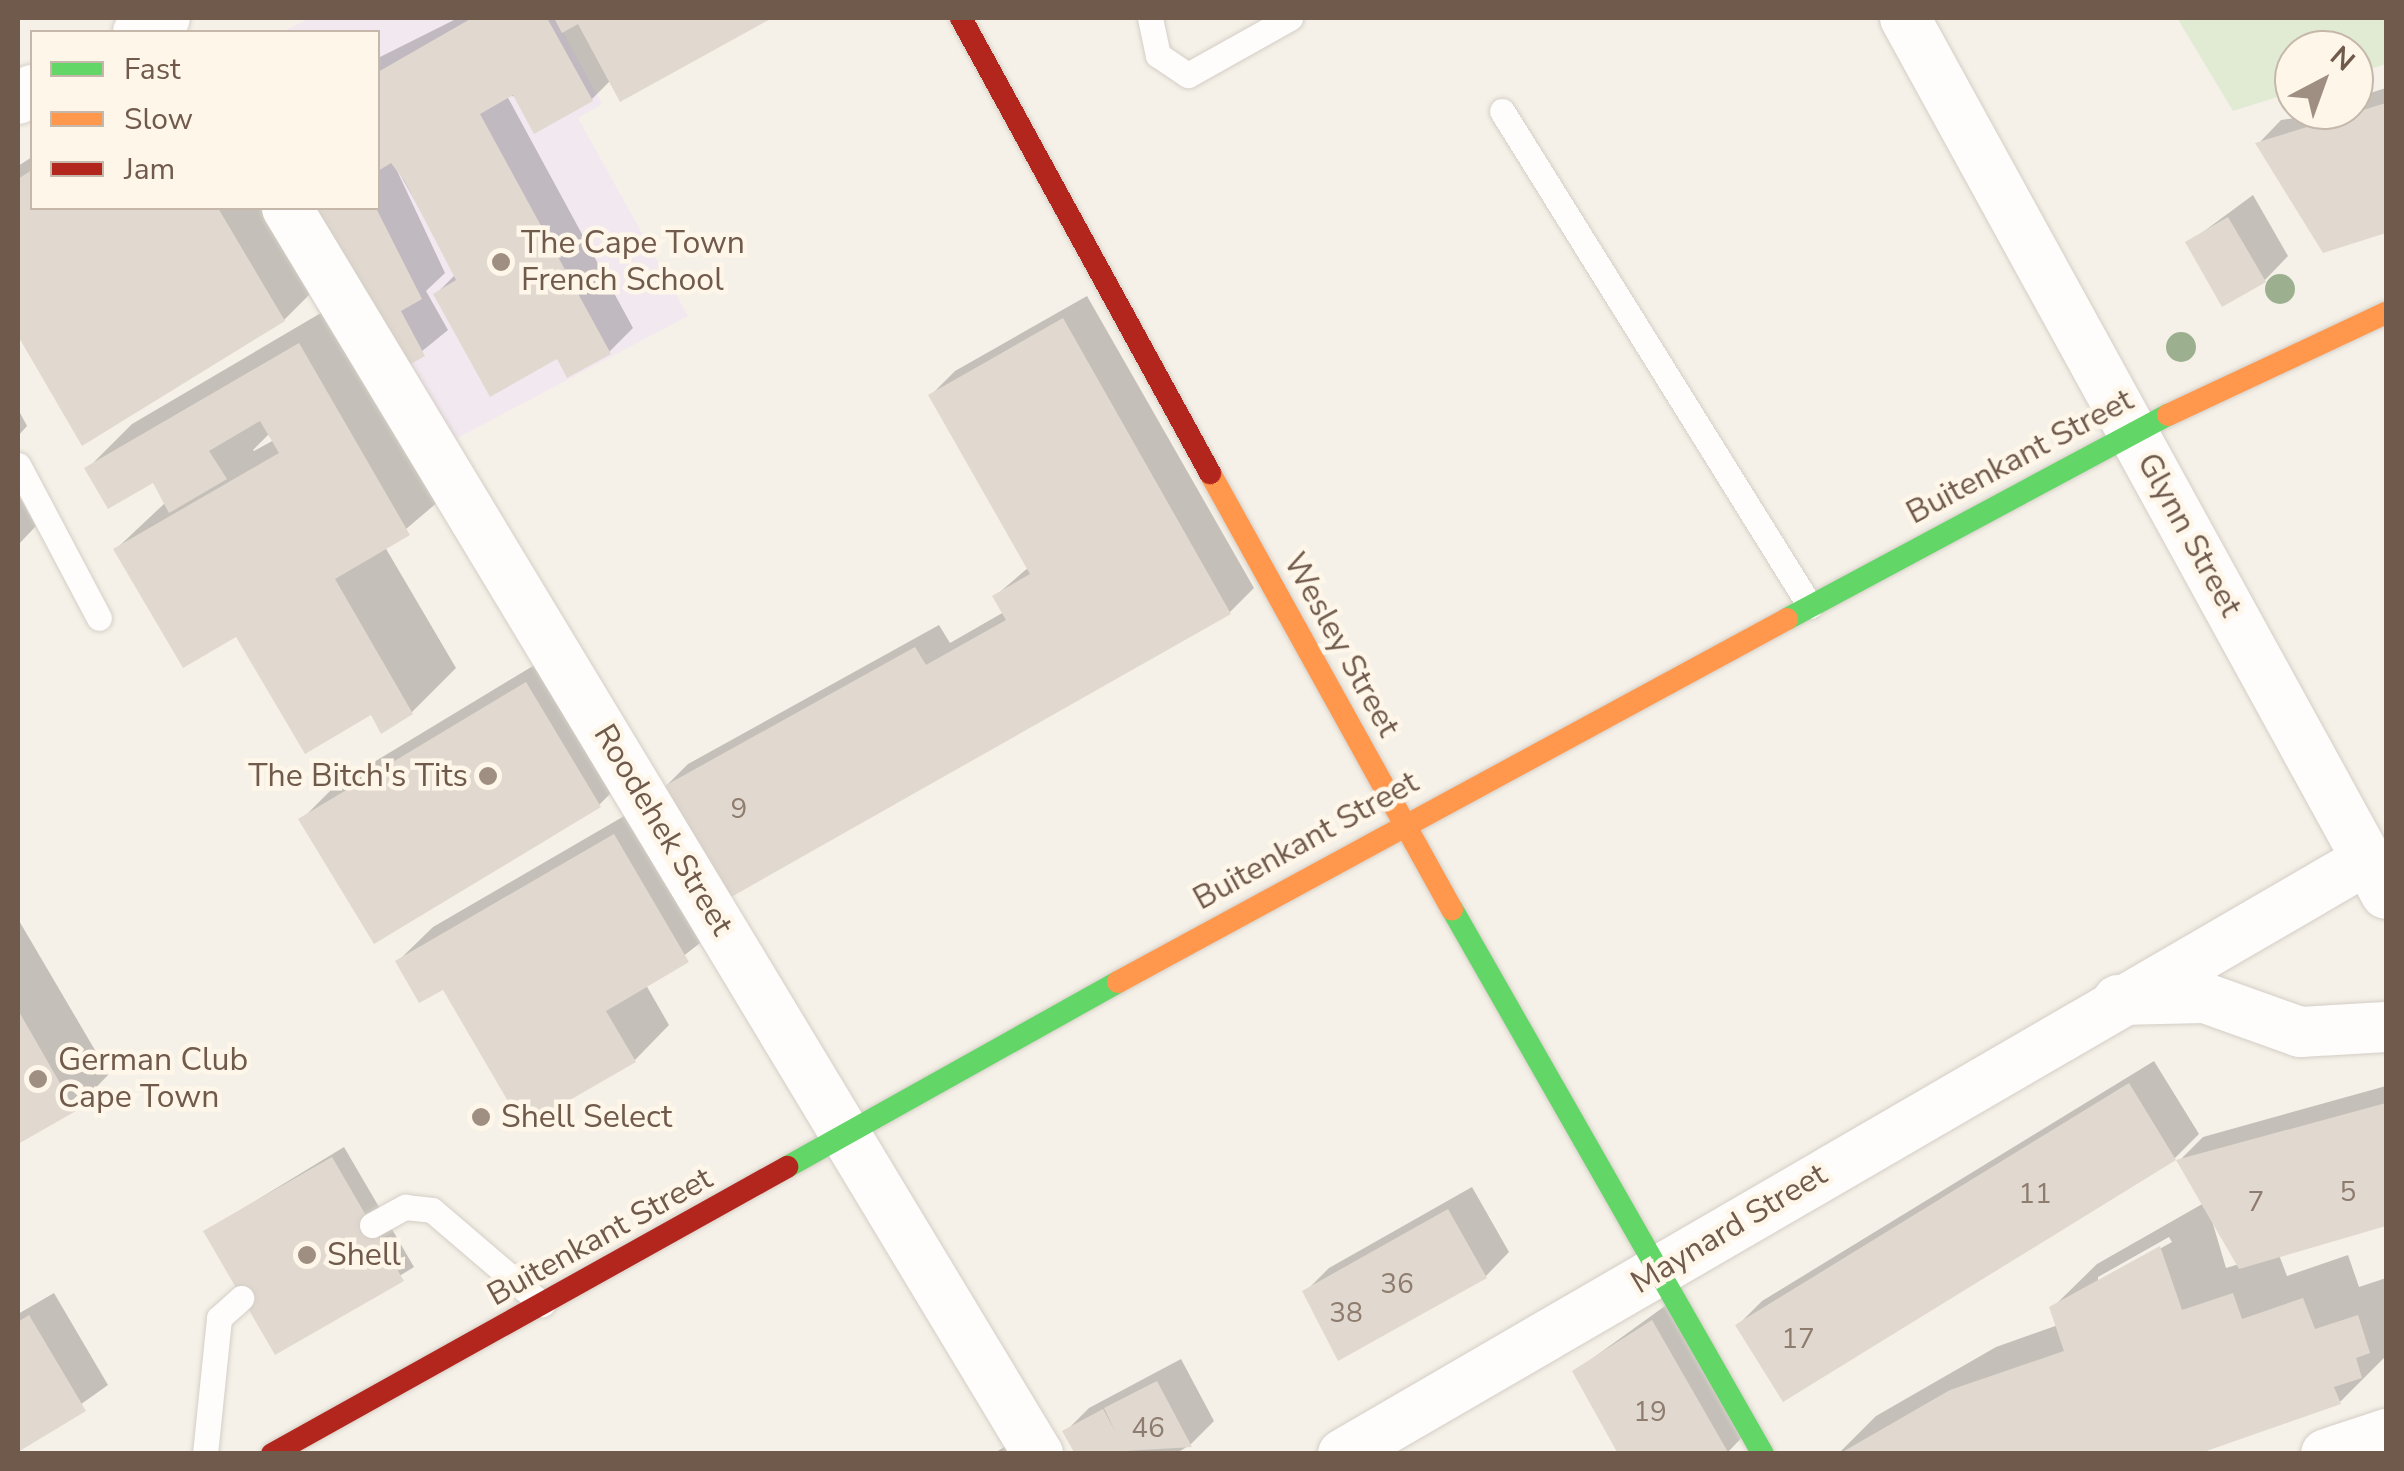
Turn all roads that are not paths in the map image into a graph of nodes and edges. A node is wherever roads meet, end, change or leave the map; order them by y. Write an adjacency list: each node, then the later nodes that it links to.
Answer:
1 (168, 18): 6 (street)
2 (960, 18): 14 (street, Wesley Street)
3 (1150, 18): 4 (lane)
4 (1290, 18)
5 (1904, 18): 10 (street, Glynn Street)
6 (142, 30)
7 (1502, 111): 12 (lane)
8 (287, 210): 18 (street, Roodehek Street)
9 (2386, 313): 10 (street, Buitenkant Street)
10 (2133, 434): 12 (street, Buitenkant Street); 15 (street, Glynn Street)
11 (18, 465): 13 (lane)
12 (1810, 606): 14 (street, Buitenkant Street)
13 (99, 618)
14 (1402, 824): 18 (street, Buitenkant Street); 20 (street, Wesley Street)
15 (2377, 876): 16 (street, Maynard Street)
16 (2112, 1000): 17 (street, Maynard Street); 20 (street, Maynard Street)
17 (2386, 1027)
18 (849, 1137): 22 (street, Buitenkant Street); 26 (street, Roodehek Street)
19 (372, 1225): 22 (lane)
20 (1663, 1269): 27 (street, Maynard Street); 28 (street, Wesley Street)
21 (242, 1298): 24 (lane)
22 (542, 1305): 25 (street, Buitenkant Street)
23 (2386, 1434): 29 (street)
24 (205, 1454)
25 (272, 1454)
26 (1038, 1454)
27 (1343, 1454)
28 (1763, 1454)
29 (2326, 1454)

